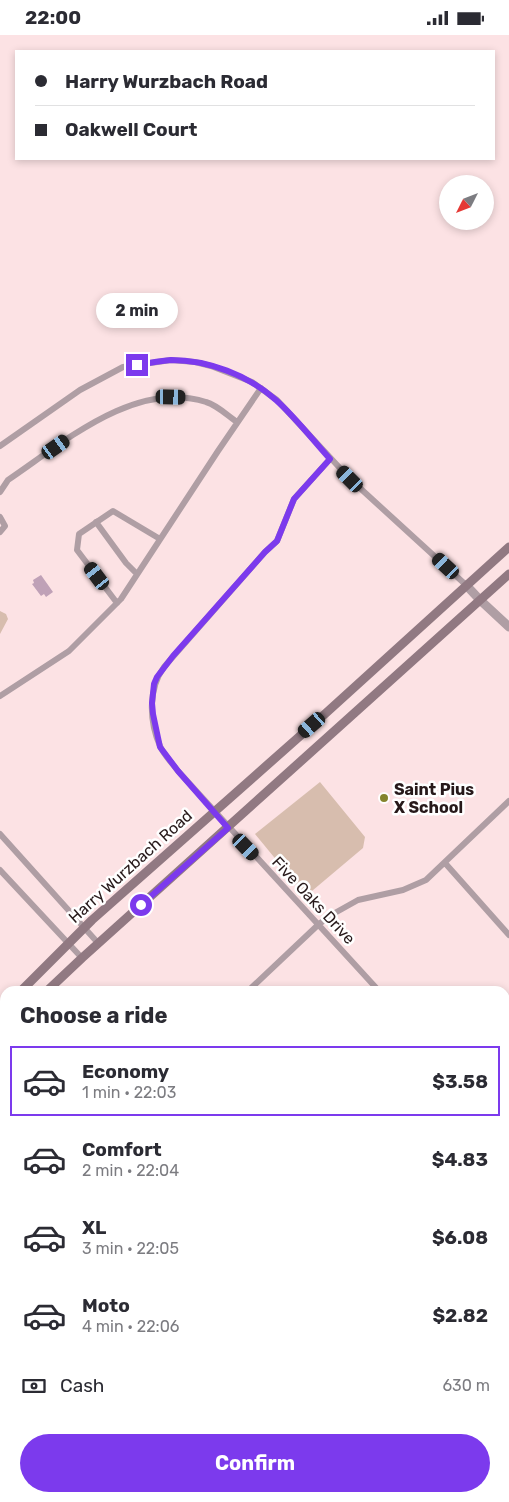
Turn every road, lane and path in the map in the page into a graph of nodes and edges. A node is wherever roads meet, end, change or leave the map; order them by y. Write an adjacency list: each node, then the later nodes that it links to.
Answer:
1 (261, 388): 2 (street); 3 (street); 4 (street)
2 (238, 422): 5 (street); 9 (street)
3 (0, 446)
4 (330, 459): 13 (street); 19 (street, Five Oaks Drive)
5 (0, 492)
6 (0, 517): 8 (street)
7 (96, 523): 9 (street); 11 (street); 15 (street)
8 (0, 532)
9 (160, 539): 11 (street)
10 (509, 547): 13 (main road, Harry Wurzbach Road)
11 (137, 574): 15 (street)
12 (509, 574): 14 (main road)
13 (466, 585): 14 (street); 19 (main road, Harry Wurzbach Road)
14 (480, 600): 16 (street); 20 (main road)
15 (117, 603): 17 (street)
16 (509, 627)
17 (0, 696)
18 (509, 801): 22 (street)
19 (214, 811): 20 (street, Five Oaks Drive); 25 (main road, Harry Wurzbach Road)
20 (228, 828): 24 (street, Five Oaks Drive); 28 (main road)
21 (0, 834): 25 (street)
22 (445, 863): 24 (street); 26 (street)
23 (0, 870): 27 (street)
24 (319, 924): 32 (street); 33 (street, Five Oaks Drive)
25 (84, 928): 27 (main road, Harry Wurzbach Road); 28 (street)
26 (509, 935)
27 (68, 942): 29 (street); 30 (main road, Harry Wurzbach Road)
28 (98, 943): 29 (main road)
29 (82, 958): 31 (main road)
30 (26, 986)
31 (52, 986)
32 (253, 986)
33 (375, 986)

